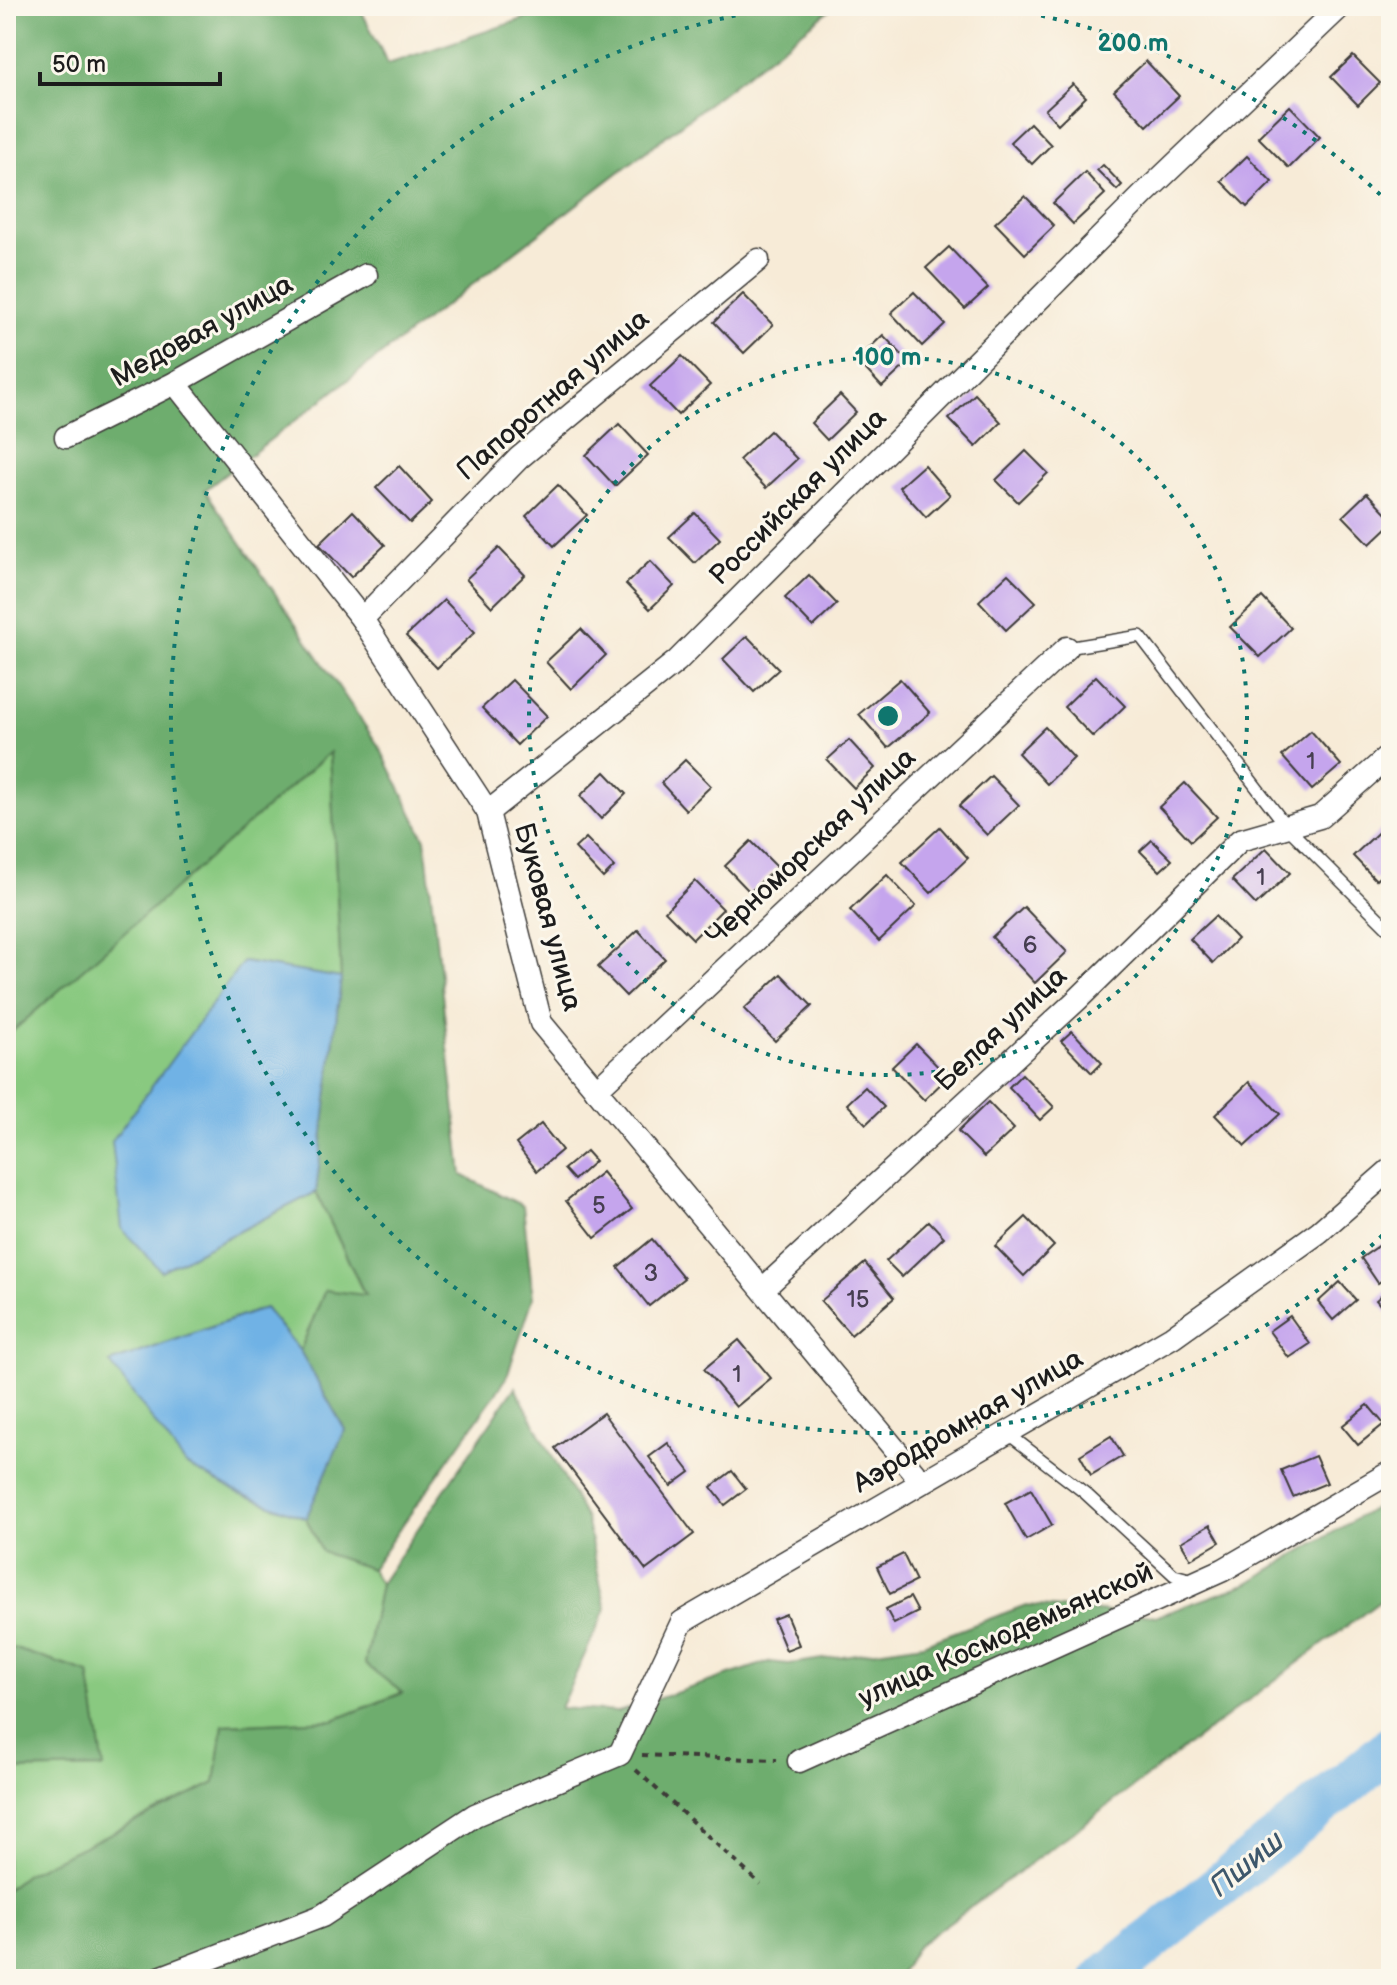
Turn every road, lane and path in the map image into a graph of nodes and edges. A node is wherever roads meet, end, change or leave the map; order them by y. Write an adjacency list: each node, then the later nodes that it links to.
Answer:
1 (1341, 6): 9 (street, Российская улица)
2 (758, 260): 6 (street, Папоротная улица)
3 (366, 275): 4 (street, Медовая улица)
4 (175, 383): 5 (street, Медовая улица); 6 (street, Буковая улица)
5 (66, 437)
6 (362, 619): 9 (street, Буковая улица)
7 (1067, 648): 10 (lane); 12 (street, Черноморская улица)
8 (1391, 754): 10 (street, Белая улица)
9 (488, 812): 12 (street, Буковая улица)
10 (1287, 827): 11 (lane); 14 (street, Белая улица)
11 (1391, 931)
12 (596, 1090): 14 (street, Буковая улица)
13 (1391, 1169): 15 (street, Аэродромная улица)
14 (763, 1289): 17 (street, Буковая улица)
15 (1007, 1433): 17 (street, Аэродромная улица); 18 (lane)
16 (1391, 1472): 18 (street, улица Космодемьянской)
17 (922, 1482): 19 (street, Аэродромная улица)
18 (1198, 1581): 20 (street, улица Космодемьянской)
19 (620, 1754): 20 (path); 21 (path); 22 (street)
20 (799, 1761)
21 (760, 1884)
22 (157, 1979)

